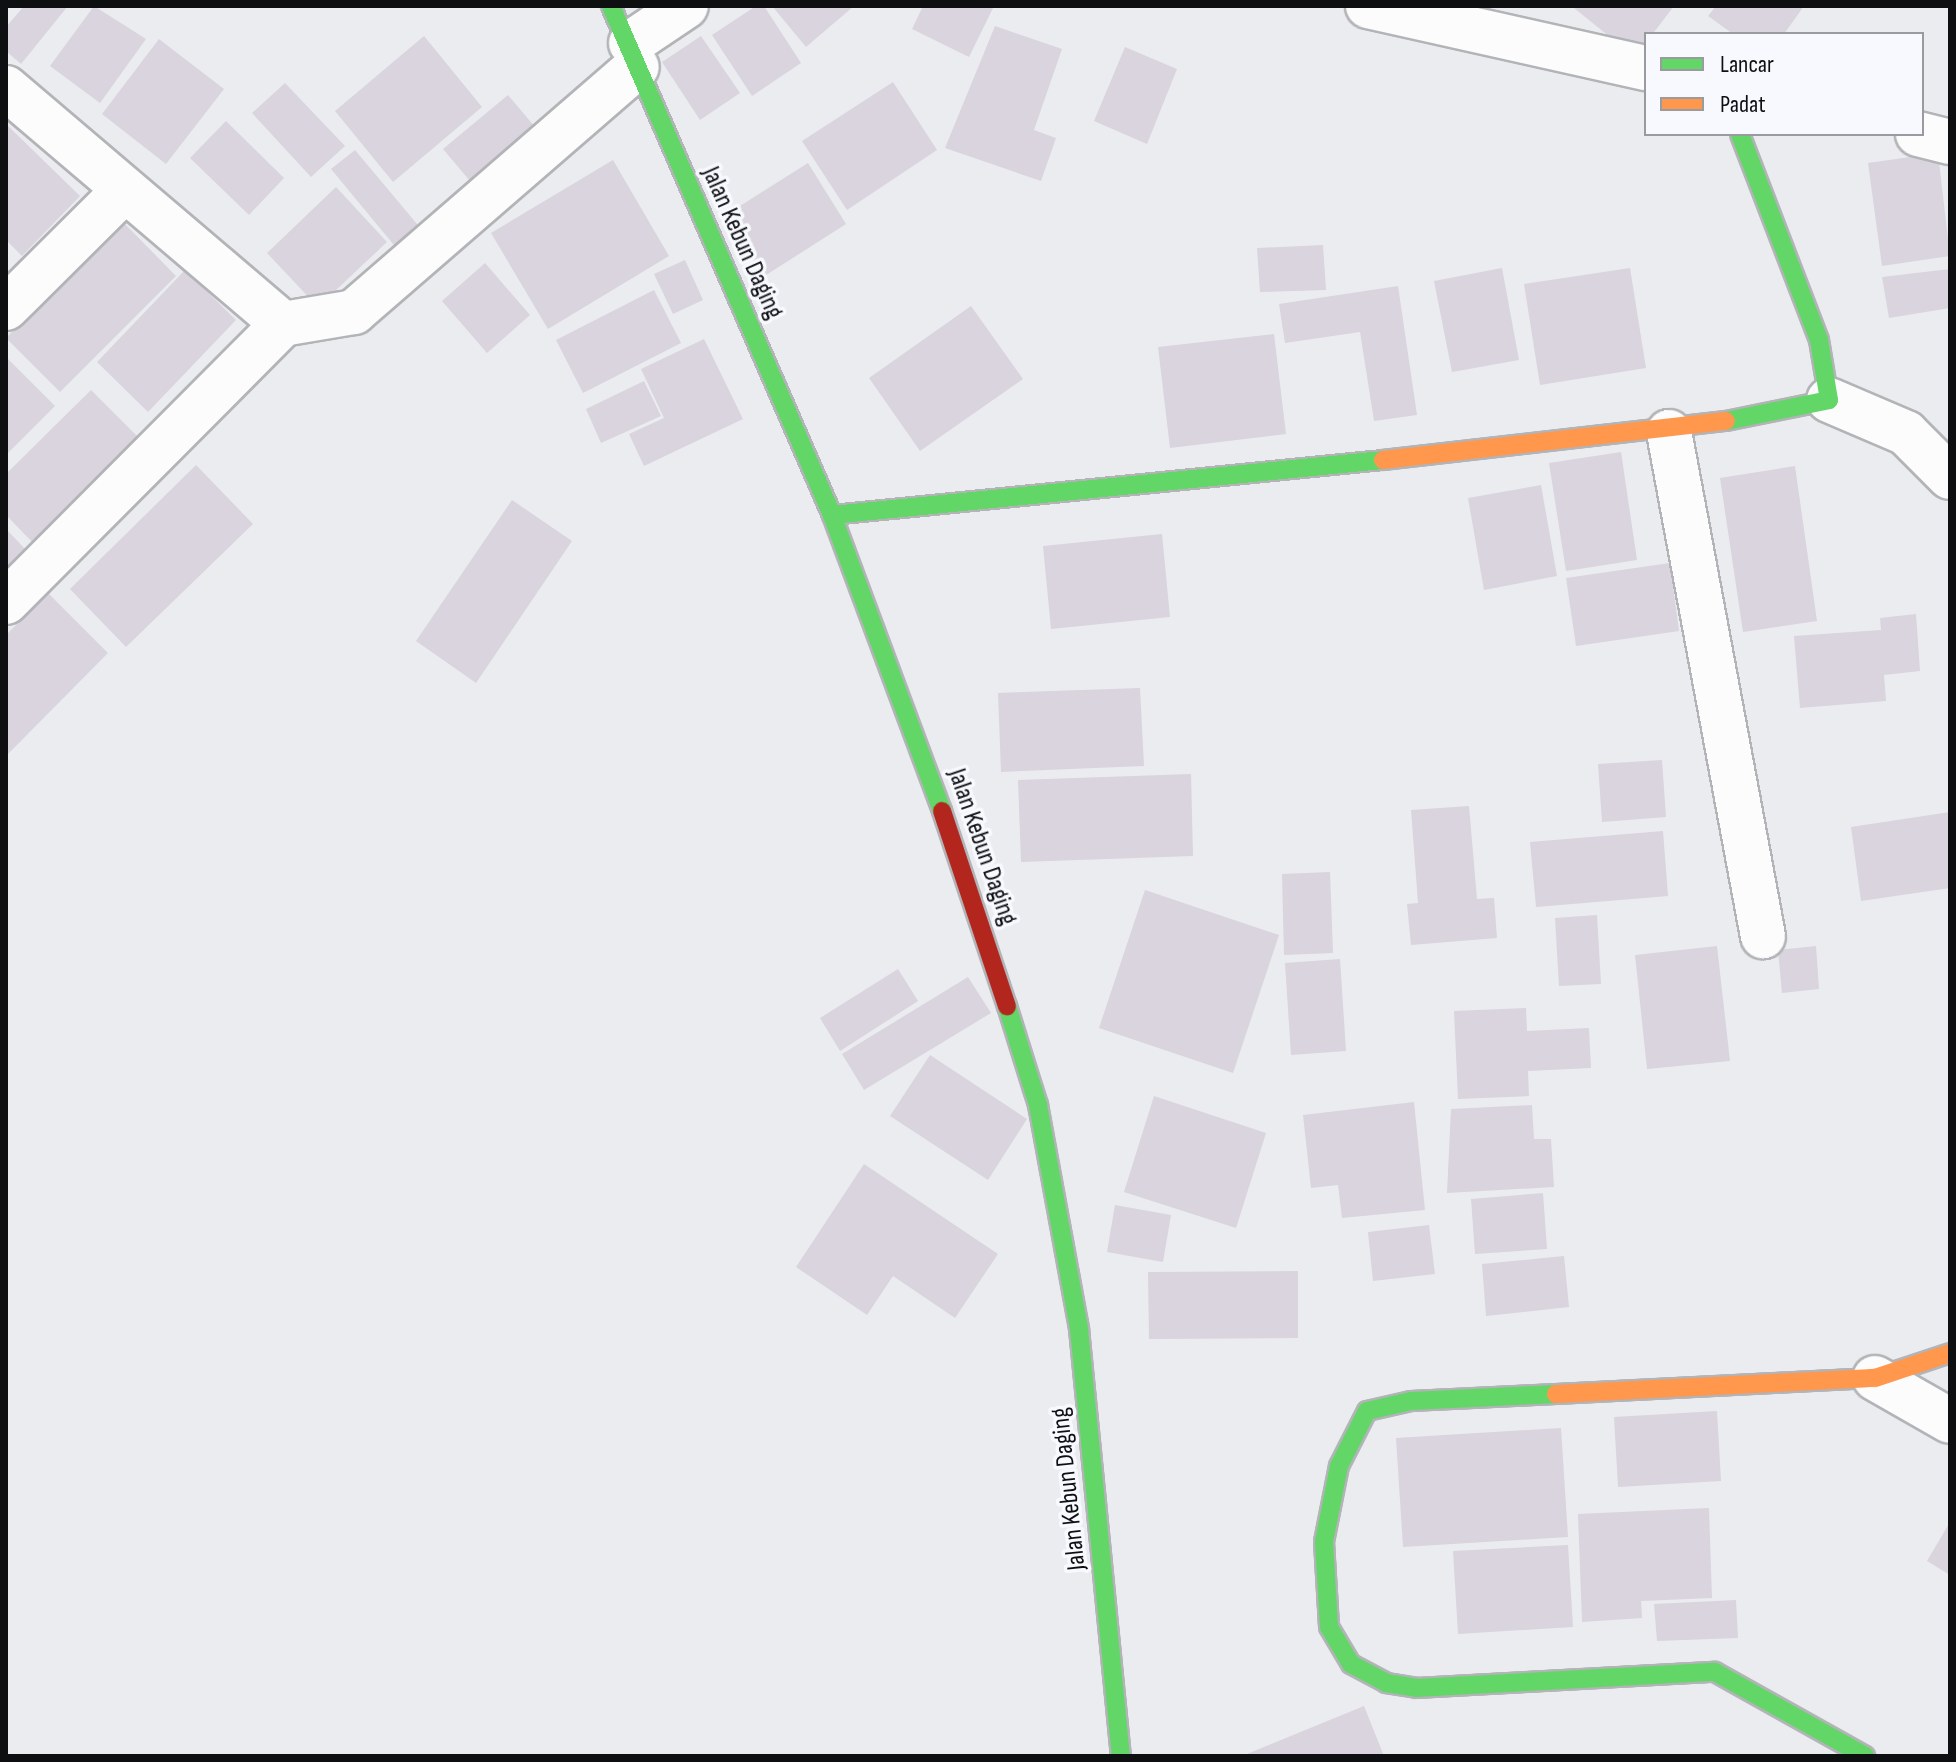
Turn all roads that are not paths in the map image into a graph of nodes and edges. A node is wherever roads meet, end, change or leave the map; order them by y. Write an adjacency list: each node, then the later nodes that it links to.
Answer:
1 (686, 6): 4 (street)
2 (1368, 6): 3 (street)
3 (1513, 20): 5 (street)
4 (626, 38): 12 (street); 16 (street, Jalan Kebun Daging)
5 (1644, 67)
6 (6, 88): 10 (street)
7 (1741, 136): 13 (street)
8 (1924, 136): 9 (street)
9 (1950, 142)
10 (123, 192): 11 (street); 12 (street)
11 (6, 308)
12 (283, 324): 17 (street)
13 (1829, 400): 14 (street); 15 (street)
14 (1669, 432): 16 (street); 18 (street)
15 (1950, 477)
16 (832, 515): 22 (street, Jalan Kebun Daging)
17 (6, 602)
18 (1763, 936)
19 (1950, 1353): 20 (street)
20 (1875, 1378): 21 (street); 23 (street)
21 (1950, 1421)
22 (1121, 1756)
23 (1865, 1756)

